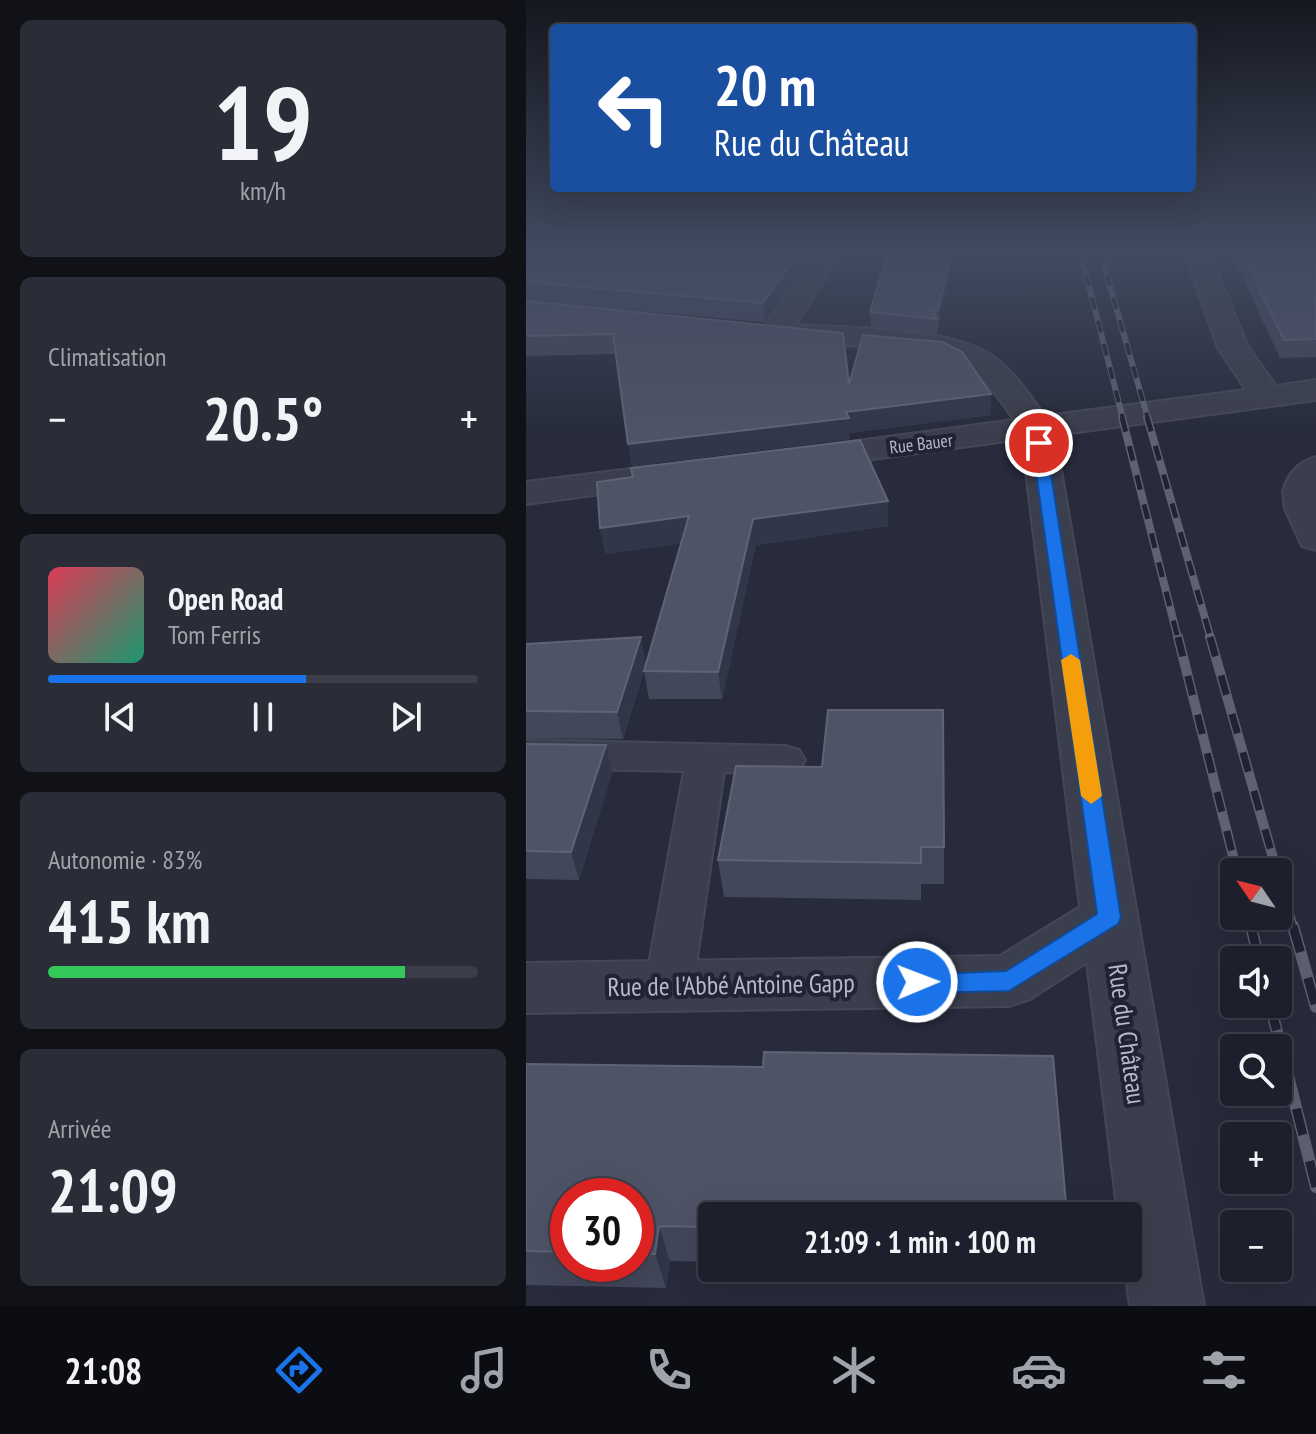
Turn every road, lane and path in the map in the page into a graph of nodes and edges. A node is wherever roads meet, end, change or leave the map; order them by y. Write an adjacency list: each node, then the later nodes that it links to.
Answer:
1 (789, 312): 4 (street)
2 (1219, 312): 6 (street)
3 (744, 330): 4 (street)
4 (775, 333): 7 (street)
5 (1316, 390): 6 (street, Rue Bauer)
6 (1266, 395): 7 (street, Rue Bauer)
7 (1037, 429): 8 (street, Rue Bauer); 16 (street, Rue du Château)
8 (774, 462)
9 (1316, 468): 12 (street)
10 (681, 474): 11 (street)
11 (526, 493)
12 (1316, 538)
13 (526, 754): 14 (lane)
14 (706, 758): 15 (lane); 17 (lane)
15 (785, 760)
16 (1109, 918): 17 (street, Rue de l'Abbé Antoine Gapp); 19 (street, Rue du Château)
17 (669, 986): 18 (street, Rue de l'Abbé Antoine Gapp)
18 (526, 988)
19 (1167, 1306)

